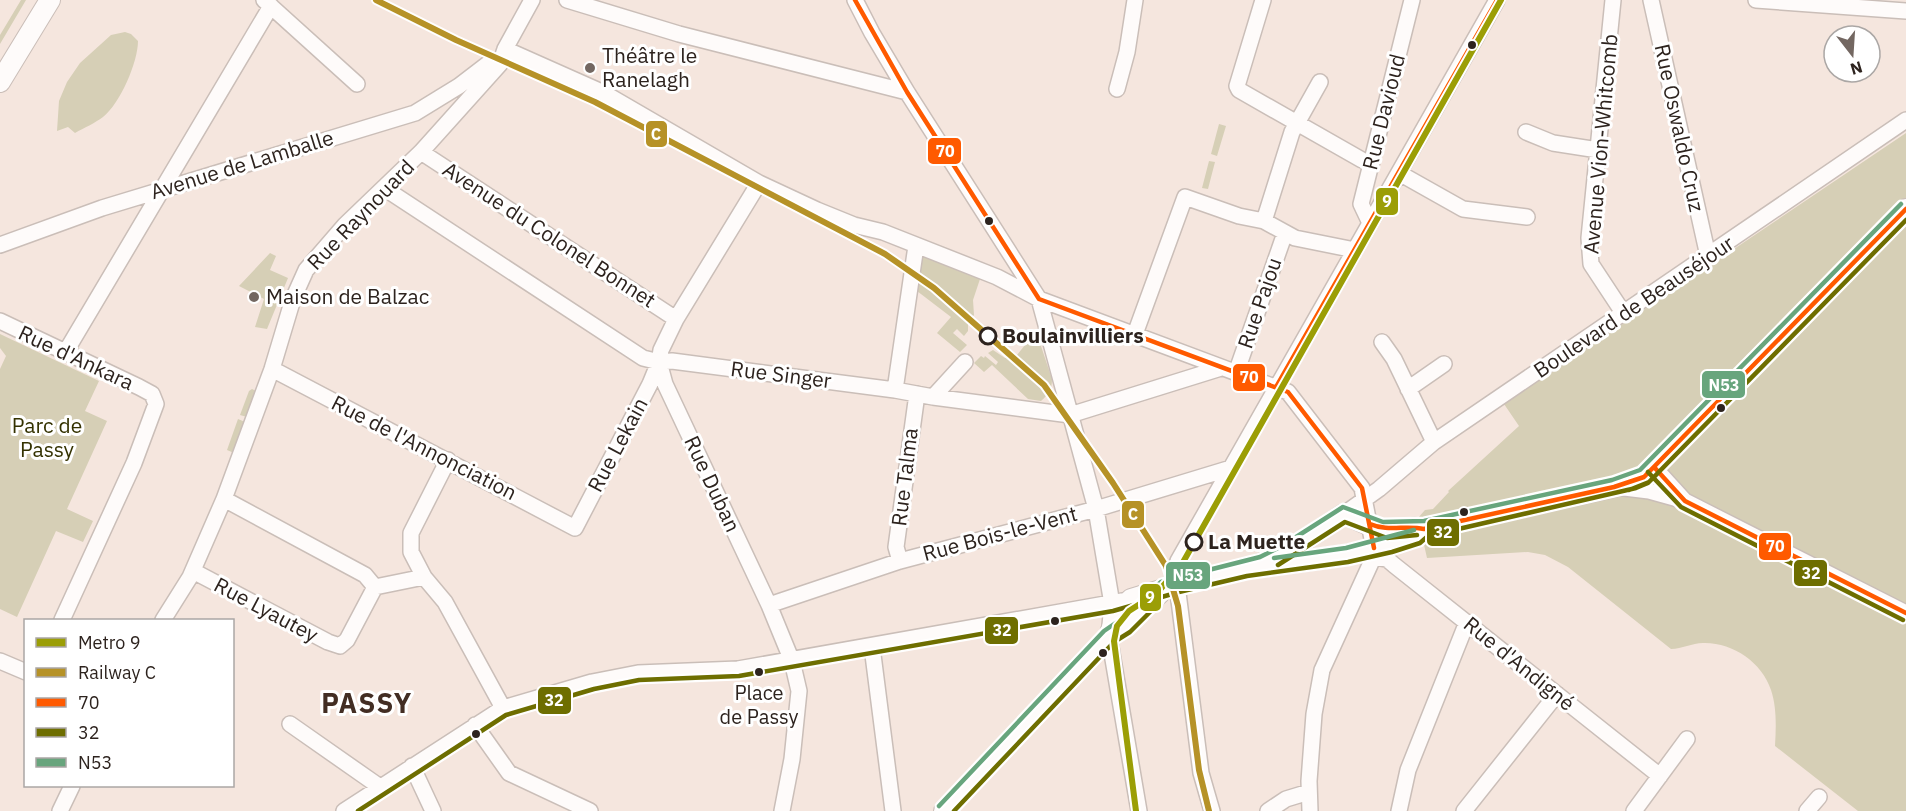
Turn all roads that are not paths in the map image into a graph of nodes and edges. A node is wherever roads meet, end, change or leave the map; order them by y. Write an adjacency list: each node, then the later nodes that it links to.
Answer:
1 (50, 0): 16 (main road)
2 (532, 0): 14 (street)
3 (567, 0): 20 (street)
4 (855, 0): 20 (street)
5 (1135, 0): 19 (street)
6 (1263, 0): 22 (street)
7 (1412, 0): 26 (street, Rue Davioud)
8 (1497, 0): 27 (street)
9 (1613, 0): 24 (street, Avenue Vion-Whitcomb)
10 (1651, 0): 39 (street, Rue Oswaldo Cruz)
11 (1756, 0): 13 (street)
12 (267, 3): 18 (street); 30 (street)
13 (1906, 11)
14 (505, 49): 15 (street, Avenue de Lamballe); 28 (street)
15 (485, 73): 25 (street, Rue Raynouard); 30 (street, Avenue de Lamballe)
16 (0, 82)
17 (1320, 82): 22 (street)
18 (357, 84)
19 (1117, 88)
20 (907, 92): 40 (street)
21 (1906, 120): 39 (street, Boulevard de Beauséjour)
22 (1297, 123): 26 (street); 33 (street)
23 (1526, 132): 24 (street)
24 (1598, 150): 41 (street, Avenue Vion-Whitcomb)
25 (421, 152): 29 (street, Rue Raynouard); 42 (street, Avenue du Colonel Bonnet)
26 (1372, 162): 34 (street, Rue Davioud)
27 (1399, 172): 32 (street); 34 (street)
28 (759, 183): 37 (street); 42 (street, Rue Lekain)
29 (384, 188): 47 (street, Rue Singer); 51 (street, Rue Raynouard)
30 (159, 191): 36 (street, Avenue de Lamballe); 46 (street)
31 (1906, 209): 61 (main road)
32 (1527, 217)
33 (1264, 221): 35 (street); 44 (street)
34 (1370, 223): 38 (street)
35 (1285, 233): 38 (street); 52 (street, Rue Pajou)
36 (0, 245)
37 (916, 246): 40 (street); 55 (street)
38 (1354, 250): 53 (street)
39 (1708, 256): 41 (street, Boulevard de Beauséjour)
40 (1039, 299): 44 (street); 58 (street)
41 (1624, 314): 59 (street, Boulevard de Beauséjour)
42 (676, 319): 47 (street, Rue Lekain)
43 (0, 321): 46 (street, Rue d'Ankara)
44 (1135, 334): 50 (street)
45 (1382, 342): 54 (street)
46 (65, 352): 83 (street, Rue d'Ankara)
47 (659, 362): 55 (street, Rue Singer); 70 (street, Rue Lekain); 81 (street, Rue Duban)
48 (965, 362): 57 (street)
49 (1444, 364): 54 (street)
50 (1221, 368): 52 (street); 58 (street, Rue Singer)
51 (272, 369): 60 (street, Rue de l'Annonciation); 64 (street, Rue Raynouard)
52 (1236, 374): 53 (street)
53 (1276, 387): 62 (street); 65 (street)
54 (1408, 389): 59 (street)
55 (895, 390): 56 (street, Rue Singer)
56 (916, 394): 57 (street, Rue Singer); 73 (street, Rue Talma)
57 (933, 397): 58 (street, Rue Singer)
58 (1071, 415): 67 (street)
59 (1434, 442): 65 (street, Boulevard de Beauséjour)
60 (448, 460): 70 (street, Rue de l'Annonciation); 76 (street)
61 (1654, 467): 63 (main road); 66 (street)
62 (1231, 468): 67 (street, Rue Bois-le-Vent); 78 (street)
63 (1614, 487): 66 (street); 71 (main road)
64 (224, 499): 75 (street, Rue Raynouard); 77 (street)
65 (1366, 500): 68 (street, Boulevard de Beauséjour); 69 (street)
66 (1685, 501): 82 (street)
67 (1096, 509): 73 (street, Rue Bois-le-Vent); 80 (street)
68 (1344, 514): 69 (main road); 74 (main road)
69 (1370, 524): 71 (main road); 72 (street)
70 (575, 528)
71 (1424, 529): 72 (main road)
72 (1375, 552): 74 (main road); 85 (street, Rue d'Andigné); 100 (street)
73 (900, 561): 81 (street, Rue Bois-le-Vent)
74 (1246, 569): 78 (main road)
75 (193, 571): 77 (street, Rue Lyautey); 84 (street, Rue Raynouard)
76 (424, 577): 77 (street); 92 (street)
77 (375, 587)
78 (1171, 587): 79 (main road); 86 (main road); 110 (street)
79 (1131, 599): 80 (street); 86 (main road)
80 (1112, 604): 86 (street); 87 (street)
81 (770, 605): 89 (street)
82 (1906, 613)
83 (63, 619)
84 (164, 619)
85 (1467, 622): 91 (street, Rue d'Andigné); 113 (street)
86 (1109, 636): 108 (main road); 109 (street)
87 (872, 647): 89 (street); 107 (street)
88 (0, 661): 90 (street)
89 (792, 661): 92 (street); 106 (street)
90 (24, 671)
91 (1557, 694): 97 (street, Rue d'Andigné); 114 (street)
92 (503, 708): 94 (street)
93 (291, 724): 99 (street)
94 (475, 725): 96 (street); 105 (street)
95 (1687, 739): 97 (street)
96 (412, 766): 99 (street); 104 (street)
97 (1660, 776): 115 (street)
98 (72, 787): 102 (street)
99 (380, 787): 103 (street)
100 (1309, 792): 111 (street); 112 (street)
101 (1819, 797): 116 (street)
102 (60, 811)
103 (344, 811)
104 (433, 811)
105 (590, 811)
106 (782, 811)
107 (893, 811)
108 (944, 811)
109 (1139, 811)
110 (1212, 811)
111 (1268, 811)
112 (1310, 811)
113 (1399, 811)
114 (1464, 811)
115 (1634, 811)
116 (1807, 811)

